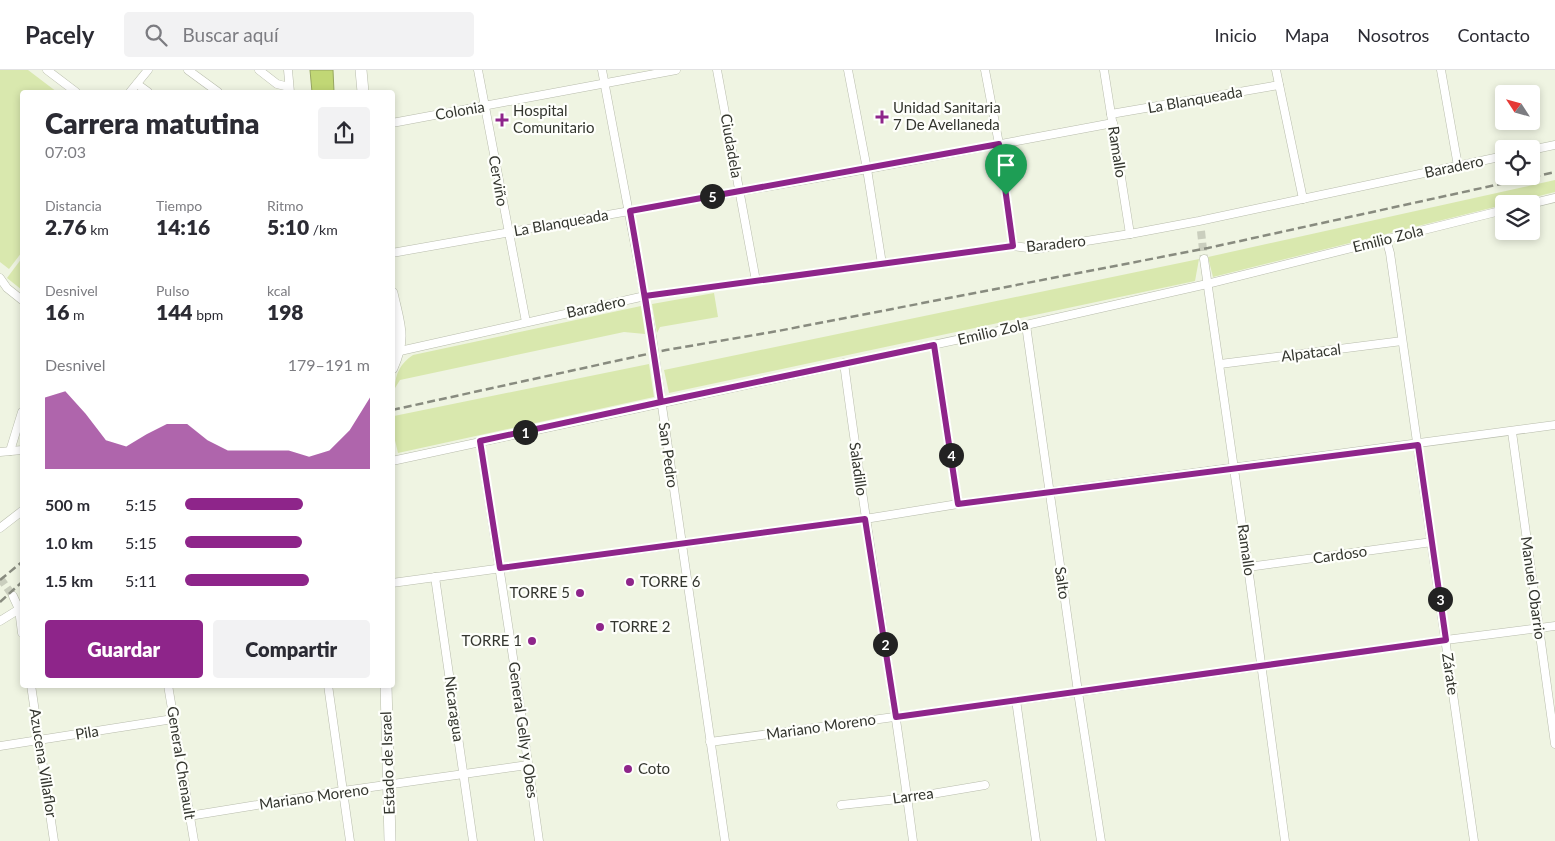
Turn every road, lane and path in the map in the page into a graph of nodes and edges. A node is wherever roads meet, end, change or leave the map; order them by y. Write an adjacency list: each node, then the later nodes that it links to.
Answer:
1 (47, 70): 20 (street)
2 (148, 70): 16 (street)
3 (188, 70): 23 (street)
4 (259, 70): 17 (street)
5 (288, 70): 25 (street)
6 (361, 70): 26 (main road)
7 (478, 70): 27 (street, Cerviño)
8 (602, 70): 18 (street, San Pedro)
9 (676, 70): 18 (street, Colonia)
10 (718, 70): 37 (street, Ciudadela)
11 (848, 70): 36 (street)
12 (985, 70): 31 (street)
13 (1104, 70): 28 (street, Ramallo)
14 (1276, 70): 19 (street)
15 (1441, 70): 35 (street)
16 (137, 84): 21 (street); 22 (street)
17 (277, 84): 24 (street); 25 (street)
18 (604, 84): 27 (street, Colonia); 41 (street, San Pedro)
19 (1279, 86): 28 (street, La Blanqueada); 39 (street)
20 (73, 90)
21 (132, 90)
22 (145, 90)
23 (215, 90)
24 (272, 90)
25 (290, 90)
26 (363, 90)
27 (485, 106): 29 (street, Colonia); 45 (street, Cerviño)
28 (1111, 114): 30 (street, Ramallo)
29 (395, 122)
30 (1113, 124): 31 (street, La Blanqueada); 46 (street, Ramallo)
31 (999, 144): 36 (street, La Blanqueada); 48 (street)
32 (1555, 145): 33 (street)
33 (1540, 148)
34 (1495, 158): 35 (street, Baradero)
35 (1458, 166): 39 (street, Baradero)
36 (867, 169): 37 (street, La Blanqueada); 51 (street)
37 (740, 191): 41 (street, La Blanqueada); 53 (street, Ciudadela)
38 (1555, 198): 40 (street)
39 (1304, 199): 43 (street, Baradero)
40 (1540, 202)
41 (630, 211): 45 (street, La Blanqueada); 55 (street, San Pedro)
42 (1495, 212): 47 (street, Emilio Zola)
43 (1199, 221): 44 (street); 46 (street, Baradero)
44 (1201, 231)
45 (508, 232): 49 (street, La Blanqueada); 58 (street, Cerviño)
46 (1130, 234): 48 (street, Baradero)
47 (1386, 239): 54 (street, Emilio Zola); 60 (street, Zárate)
48 (1013, 246): 51 (street, Baradero)
49 (395, 252)
50 (1204, 260): 54 (street, Ramallo)
51 (882, 264): 53 (street, Baradero)
52 (0, 278): 56 (street)
53 (756, 281): 55 (street, Baradero)
54 (1207, 284): 59 (street, Emilio Zola); 64 (street, Ramallo)
55 (645, 296): 58 (street, Baradero); 65 (street, San Pedro)
56 (20, 298)
57 (395, 307): 62 (main road)
58 (526, 322): 62 (street, Baradero)
59 (1026, 325): 61 (street, Emilio Zola); 76 (street, Salto)
60 (1402, 341): 64 (street, Alpatacal); 70 (street, Zárate)
61 (934, 345): 63 (street, Emilio Zola); 77 (street)
62 (397, 355)
63 (844, 363): 65 (street, Emilio Zola); 79 (street, Saladillo)
64 (1220, 364): 75 (street, Ramallo)
65 (661, 402): 69 (street, Emilio Zola); 82 (street, San Pedro)
66 (20, 418): 72 (street)
67 (1555, 426): 68 (street)
68 (1512, 432): 70 (street); 92 (street, Manuel Obarrio)
69 (480, 441): 74 (street, Emilio Zola); 84 (street, General Gelly y Obes)
70 (1418, 445): 75 (street); 81 (street, Zárate)
71 (20, 450): 72 (street)
72 (10, 451): 73 (street)
73 (0, 452)
74 (395, 460)
75 (1234, 468): 76 (street); 83 (street, Ramallo)
76 (1049, 493): 77 (street); 99 (street, Salto)
77 (958, 504): 79 (street)
78 (20, 513): 80 (street)
79 (865, 519): 82 (street); 101 (street, Saladillo)
80 (0, 528)
81 (1432, 542): 83 (street, Cardoso); 93 (street, Zárate)
82 (682, 544): 84 (street); 104 (street, San Pedro)
83 (1248, 567): 94 (street, Ramallo)
84 (500, 568): 85 (street); 107 (street, General Gelly y Obes)
85 (435, 577): 86 (street); 108 (street, Nicaragua)
86 (395, 583)
87 (13, 596): 88 (street)
88 (20, 606)
89 (20, 609): 90 (street)
90 (0, 621)
91 (1555, 626): 92 (street, Mariano Moreno)
92 (1538, 629): 93 (street, Mariano Moreno); 105 (street, Manuel Obarrio)
93 (1446, 640): 94 (street, Mariano Moreno); 126 (street, Zárate)
94 (1261, 666): 99 (street, Mariano Moreno); 125 (street, Ramallo)
95 (31, 688): 103 (street, Azucena Villaflor)
96 (168, 688): 102 (street, General Chenault)
97 (328, 688): 111 (street)
98 (386, 688): 109 (main road, Estado de Israel)
99 (1078, 692): 100 (street, Mariano Moreno); 124 (street, Salto)
100 (1016, 700): 101 (street, Mariano Moreno); 123 (street)
101 (896, 717): 104 (street, Mariano Moreno); 112 (street, Saladillo)
102 (173, 719): 103 (street, Pila); 114 (street, General Chenault)
103 (40, 740): 106 (street, Pila); 115 (street, Azucena Villaflor)
104 (710, 742): 121 (street, San Pedro)
105 (1555, 744)
106 (0, 746)
107 (528, 765): 108 (street, Mariano Moreno); 120 (street, General Gelly y Obes)
108 (464, 775): 109 (street, Mariano Moreno); 119 (street, Nicaragua)
109 (389, 786): 111 (street, Mariano Moreno); 118 (main road, Estado de Israel)
110 (985, 786): 112 (street, Larrea)
111 (343, 792): 114 (street, Mariano Moreno); 117 (street)
112 (908, 798): 113 (street, Larrea); 122 (street, Saladillo)
113 (841, 805)
114 (189, 816): 116 (street, General Chenault)
115 (54, 841)
116 (194, 841)
117 (350, 841)
118 (390, 841)
119 (472, 841)
120 (539, 841)
121 (725, 841)
122 (913, 841)
123 (1036, 841)
124 (1101, 841)
125 (1285, 841)
126 (1474, 841)

